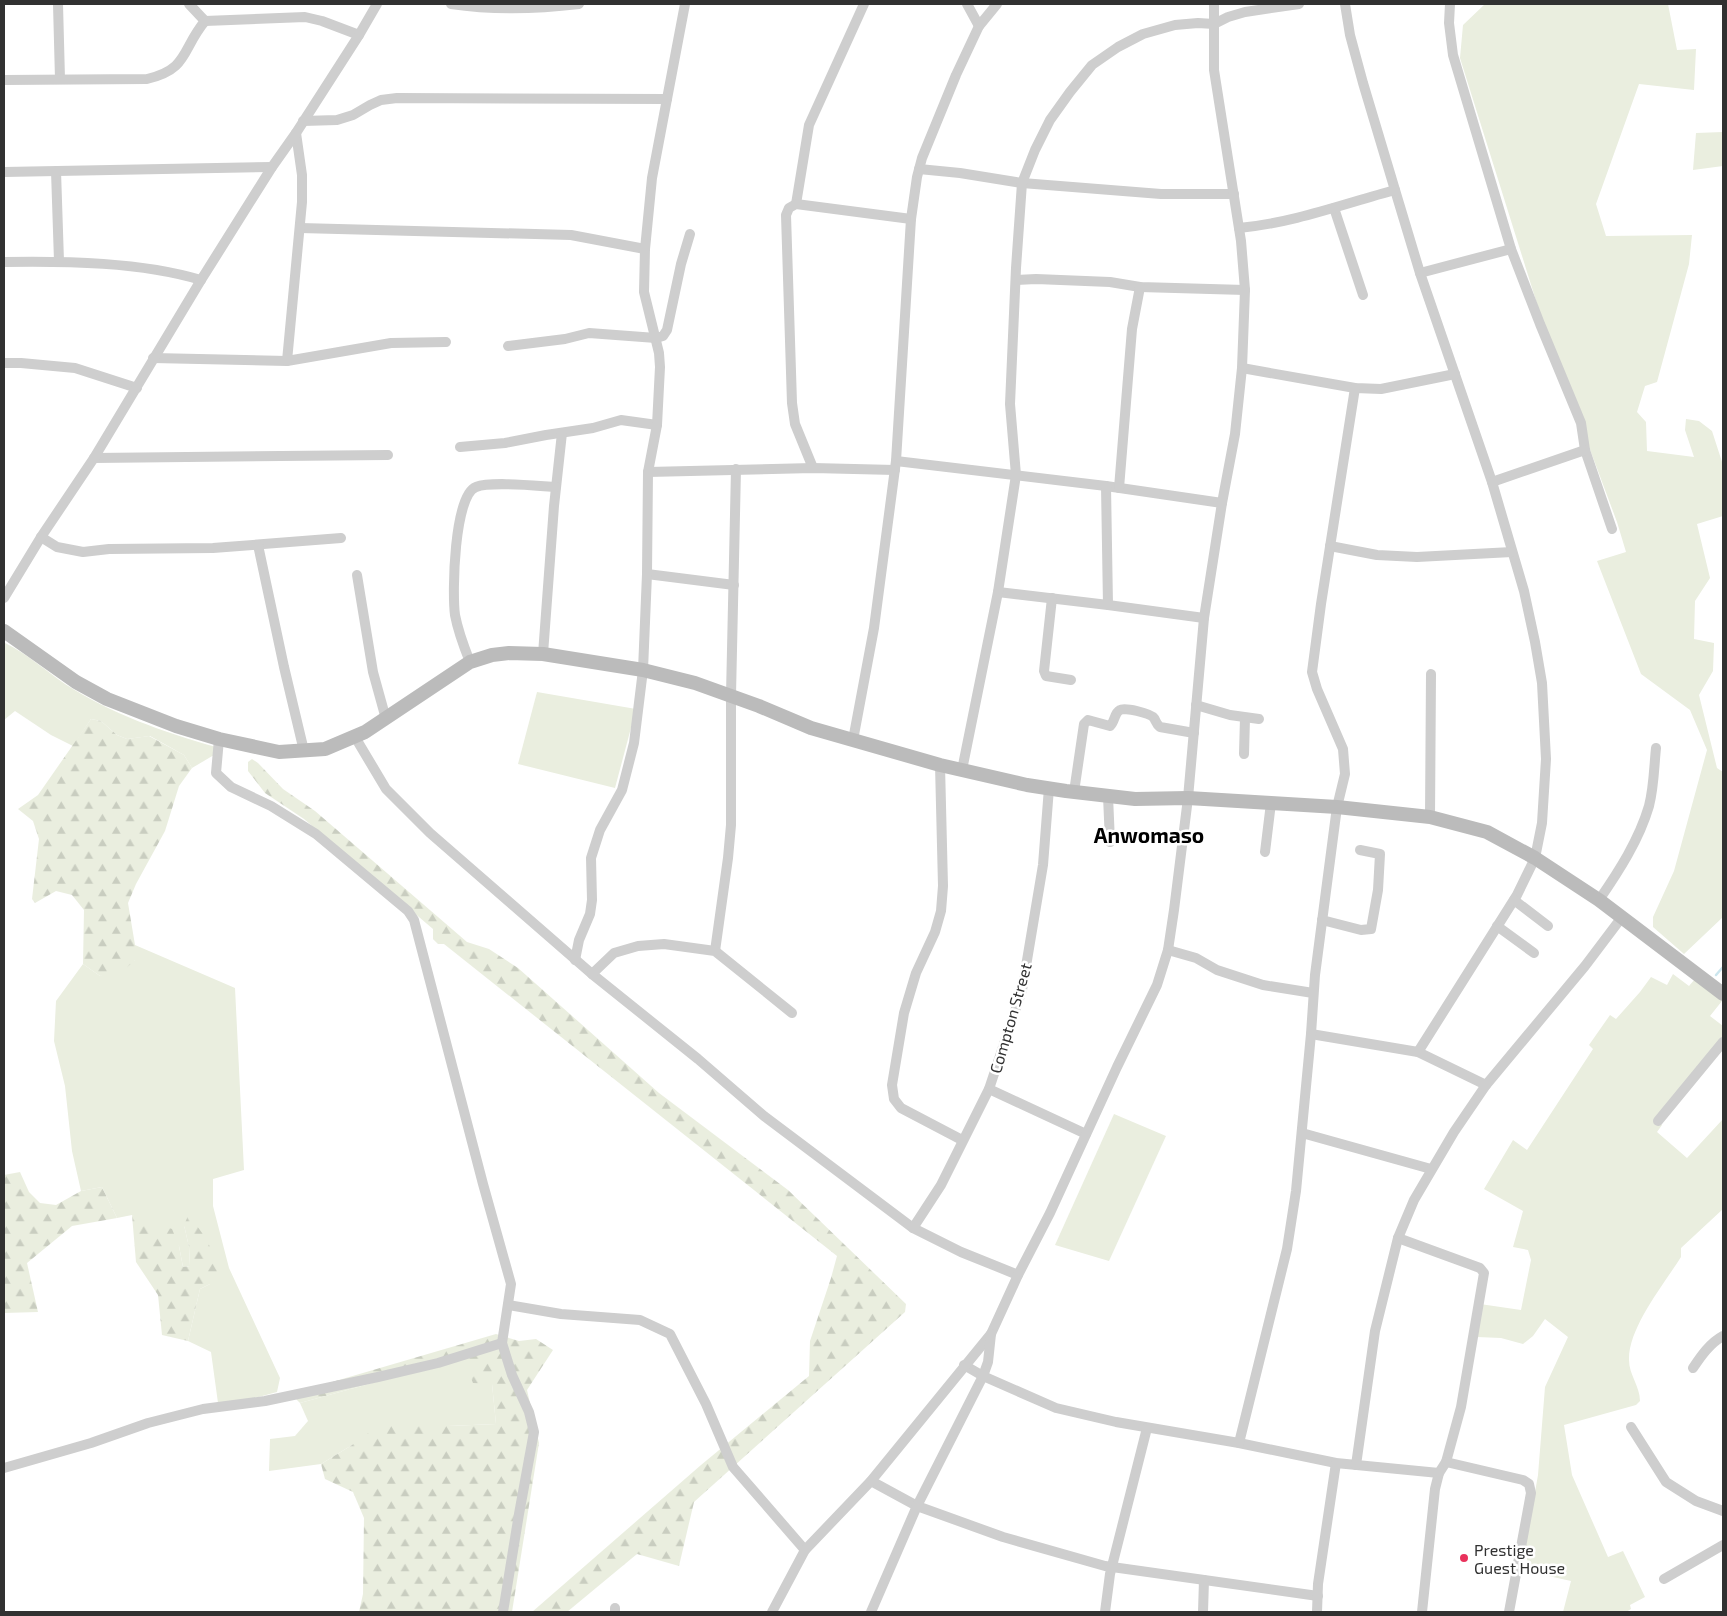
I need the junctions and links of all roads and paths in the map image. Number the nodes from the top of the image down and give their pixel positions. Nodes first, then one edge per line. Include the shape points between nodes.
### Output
1 (58, 4) edge
2 (189, 4) edge
3 (377, 4) edge
4 (451, 4) edge
5 (579, 4) edge
6 (685, 4) edge
7 (864, 4) edge
8 (967, 4) edge
9 (997, 4) edge
10 (1214, 4) edge
11 (1299, 4) edge
12 (1345, 4) edge
13 (1450, 4) edge
14 (204, 21) junction
15 (1214, 24) junction
16 (979, 26) junction
17 (359, 35) junction
18 (60, 79) junction
19 (4, 80) edge
20 (667, 99) junction
21 (303, 121) junction
22 (296, 133) junction
23 (272, 167) junction
24 (919, 169) junction
25 (56, 171) junction
26 (4, 172) edge
27 (1022, 183) junction
28 (1395, 190) junction
29 (1234, 194) junction
30 (796, 204) junction
31 (1334, 208) junction
32 (911, 219) junction
33 (300, 228) junction
34 (1239, 228) junction
35 (690, 234) dead end
36 (645, 249) junction
37 (1511, 249) junction
38 (59, 261) junction
39 (4, 262) edge
40 (1420, 273) junction
41 (201, 280) junction
42 (1016, 280) junction
43 (1140, 287) junction
44 (1245, 290) junction
45 (1363, 295) dead end
46 (656, 338) junction
47 (446, 342) dead end
48 (508, 346) dead end
49 (153, 358) junction
50 (288, 361) junction
51 (4, 363) edge
52 (1242, 368) junction
53 (1455, 374) junction
54 (137, 388) junction
55 (1355, 388) junction
56 (657, 425) junction
57 (562, 433) junction
58 (460, 447) dead end
59 (1585, 450) junction
60 (388, 455) dead end
61 (94, 458) junction
62 (896, 466) junction
63 (813, 468) junction
64 (736, 469) junction
65 (648, 472) junction
66 (1016, 475) junction
67 (1492, 482) junction
68 (1106, 486) junction
69 (556, 487) junction
70 (1120, 488) junction
71 (1222, 504) junction
72 (1612, 529) dead end
73 (41, 537) junction
74 (341, 538) dead end
75 (258, 545) junction
76 (1330, 546) junction
77 (1512, 552) junction
78 (357, 574) dead end
79 (647, 574) junction
80 (734, 585) junction
81 (998, 592) junction
82 (4, 598) edge
83 (1052, 598) junction
84 (1108, 605) junction
85 (1204, 618) junction
86 (4, 631) edge
87 (543, 654) junction
88 (470, 662) junction
89 (643, 670) junction
90 (1431, 674) dead end
91 (1071, 680) dead end
92 (731, 695) junction
93 (1196, 705) junction
94 (1245, 718) junction
95 (386, 719) junction
96 (1259, 719) dead end
97 (1194, 733) junction
98 (355, 737) junction
99 (219, 740) junction
100 (853, 740) junction
101 (1656, 748) dead end
102 (304, 751) junction
103 (1244, 754) dead end
104 (940, 765) junction
105 (962, 770) junction
106 (1049, 788) junction
107 (1074, 792) junction
108 (1108, 796) junction
109 (1188, 798) junction
110 (1271, 803) junction
111 (1338, 807) junction
112 (1430, 817) junction
113 (1110, 842) dead end
114 (1360, 850) dead end
115 (1265, 852) dead end
116 (1535, 858) junction
117 (1514, 900) junction
118 (1599, 900) junction
119 (1622, 917) junction
120 (1322, 920) junction
121 (1497, 926) junction
122 (1548, 926) dead end
123 (1168, 950) junction
124 (715, 951) junction
125 (1534, 954) dead end
126 (574, 960) junction
127 (592, 974) junction
128 (1313, 993) junction
129 (1723, 994) edge
130 (792, 1013) dead end
131 (1311, 1034) junction
132 (1723, 1042) edge
133 (1418, 1052) junction
134 (1486, 1086) junction
135 (989, 1089) junction
136 (1658, 1121) dead end
137 (1302, 1133) junction
138 (1086, 1134) junction
139 (962, 1140) junction
140 (1432, 1169) junction
141 (914, 1228) junction
142 (1398, 1238) junction
143 (1018, 1275) junction
144 (508, 1305) junction
145 (991, 1334) junction
146 (1723, 1336) edge
147 (502, 1343) junction
148 (964, 1364) junction
149 (1693, 1368) dead end
150 (984, 1376) junction
151 (1632, 1427) dead end
152 (1147, 1428) junction
153 (1239, 1443) junction
154 (1446, 1462) junction
155 (1336, 1463) junction
156 (1356, 1465) junction
157 (4, 1468) edge
158 (1438, 1473) junction
159 (871, 1481) junction
160 (917, 1506) junction
161 (1723, 1511) edge
162 (1723, 1545) edge
163 (805, 1550) junction
164 (1112, 1567) junction
165 (1664, 1579) dead end
166 (1204, 1580) junction
167 (1318, 1596) junction
168 (504, 1612) edge
169 (772, 1612) edge
170 (871, 1612) edge
171 (1105, 1612) edge
172 (1203, 1612) edge
173 (1317, 1612) edge
174 (1422, 1612) edge
175 (1509, 1612) edge

1 - 18 street
2 - 14 street
3 - 17 street
4 - 5 street via 524,8
6 - 20 street
7 - 30 street via 809,125
8 - 16 street
9 - 16 street
10 - 15 street
11 - 15 street via 1245,12
12 - 28 street via 1362,83
13 - 37 street via 1453,55
14 - 17 street via 304,17
14 - 18 street via 181,62 160,76 147,79
15 - 27 street via 1175,25 1143,34 1092,65 1050,120
15 - 29 street via 1214,70
16 - 24 street
17 - 21 street
18 - 19 street
20 - 21 street via 398,98 381,100 353,116 338,120
20 - 36 street via 652,178
21 - 22 street
22 - 23 street
22 - 33 street via 302,175
23 - 25 street
23 - 41 street
24 - 27 street
24 - 32 street
25 - 26 street
25 - 38 street
27 - 29 street via 1161,194
27 - 42 street
28 - 31 street
28 - 40 street
29 - 34 street
30 - 32 street
30 - 63 street via 789,208 785,222 792,403 795,424
31 - 34 street via 1266,226
31 - 45 street
32 - 62 street
33 - 36 street via 571,235
33 - 50 street
34 - 44 street
35 - 46 street via 667,330
36 - 46 street via 644,292
37 - 40 street
37 - 59 street via 1581,423
38 - 39 street
38 - 41 street via 150,269
40 - 53 street
41 - 49 street
42 - 43 street via 1110,282
42 - 66 street via 1010,404
43 - 44 street
43 - 70 street via 1132,329
44 - 52 street
46 - 48 street via 590,333
46 - 56 street via 660,367
47 - 50 street via 391,343
49 - 50 street
49 - 54 street
51 - 54 street via 74,368
52 - 55 street
52 - 71 street via 1235,434
53 - 55 street via 1381,389
53 - 67 street
54 - 61 street
55 - 76 street
56 - 57 street via 621,420
56 - 65 street
57 - 58 street
57 - 69 street
59 - 67 street
59 - 72 street
60 - 61 street
61 - 73 street
62 - 63 street
62 - 66 street
62 - 100 street via 874,628
63 - 64 street
64 - 65 street
64 - 80 street
65 - 79 street
66 - 68 street
66 - 81 street
67 - 77 street
68 - 70 street
68 - 84 street
69 - 87 street
69 - 88 street via 486,485 474,487 464,502 454,565 454,588 455,614
70 - 71 street
71 - 85 street
73 - 75 street via 57,548 82,552
73 - 82 street
74 - 75 street
75 - 102 street
76 - 77 street via 1377,555 1417,557
76 - 111 street via 1312,672 1345,756
77 - 116 street via 1524,591 1542,683 1546,759 1542,823
78 - 95 street via 373,672
79 - 80 street
79 - 89 street
80 - 92 street
81 - 83 street
81 - 105 street
83 - 84 street
83 - 91 street via 1044,671 1046,676
84 - 85 street
85 - 93 street
86 - 99 street via 76,682 107,699
87 - 88 street via 509,653
87 - 89 street
88 - 95 street
89 - 92 street
89 - 126 street via 634,743 622,790 600,830 591,858 590,914
90 - 112 street
92 - 100 street via 811,728
92 - 124 street via 731,825
93 - 94 street
93 - 97 street
94 - 96 street
94 - 103 street
95 - 98 street
97 - 107 street via 1160,727 1149,714 1125,709 1117,712 1110,726 1088,720 1084,724
97 - 109 street
98 - 102 street via 325,749
98 - 126 street via 386,790
99 - 102 street via 279,752
99 - 144 street via 216,773 224,782 316,834 408,911 414,920 512,1284
100 - 104 street
101 - 118 street via 1651,795 1638,837
104 - 105 street
104 - 139 street via 941,911 904,1013 892,1085 894,1099 901,1108
105 - 106 street
106 - 107 street
106 - 135 street, Compton Street via 1043,865 1022,990
107 - 108 street
108 - 109 street
108 - 113 street
109 - 110 street
109 - 123 street
110 - 111 street
110 - 115 street
111 - 112 street
111 - 120 street
112 - 116 street via 1487,832
114 - 120 street via 1380,854 1378,890 1370,929 1361,930
116 - 117 street
116 - 118 street
117 - 121 street
117 - 122 street
118 - 119 street
119 - 129 street
119 - 134 street
120 - 128 street
121 - 125 street
121 - 133 street
123 - 128 street via 1263,985
123 - 138 street via 1157,985
124 - 127 street via 664,944 638,946 614,953
124 - 130 street
126 - 127 street
127 - 141 street via 764,1116
128 - 131 street
131 - 133 street
131 - 137 street
132 - 136 street
133 - 134 street
134 - 140 street
135 - 138 street
135 - 139 street, Compton Street
137 - 140 street
137 - 153 street via 1287,1249
138 - 143 street
139 - 141 street, Compton Street
140 - 142 street
141 - 143 street via 961,1252
142 - 154 street via 1480,1268 1484,1273 1461,1407
142 - 156 street via 1373,1340
143 - 145 street
144 - 147 street
144 - 163 street via 561,1314 640,1320 670,1334 706,1404 733,1467
145 - 148 street
145 - 150 street
146 - 149 street via 1702,1354
147 - 157 street via 378,1377 148,1422 91,1443
147 - 168 street via 534,1432
148 - 150 street
148 - 159 street
150 - 152 street via 1056,1408
150 - 160 street
151 - 161 street via 1666,1482
152 - 153 street
152 - 164 street
153 - 155 street
154 - 158 street
154 - 175 street via 1529,1484 1531,1493
155 - 156 street
155 - 167 street
156 - 158 street
158 - 174 street
159 - 160 street
159 - 163 street
160 - 164 street via 1003,1537
160 - 170 street
162 - 165 street
163 - 169 street
164 - 166 street
164 - 171 street
166 - 167 street
166 - 172 street
167 - 173 street

